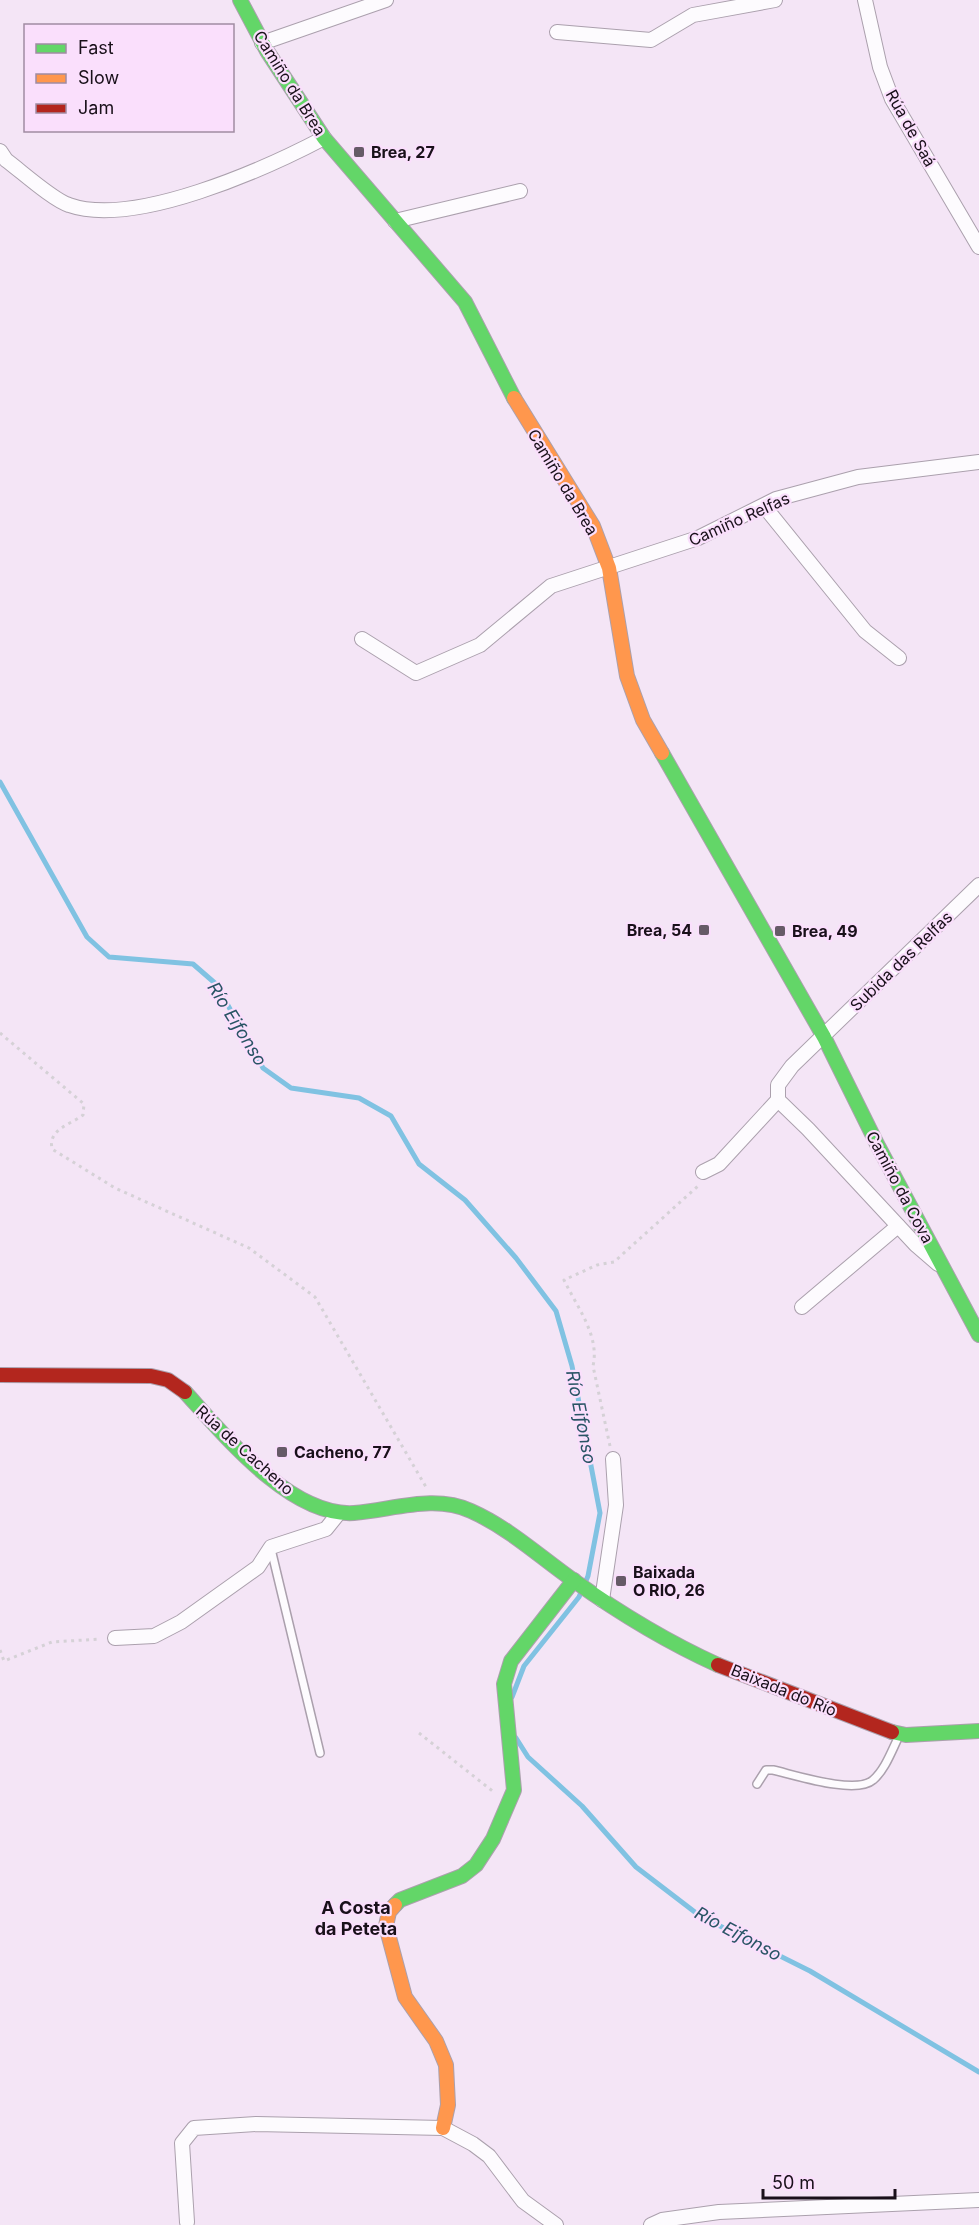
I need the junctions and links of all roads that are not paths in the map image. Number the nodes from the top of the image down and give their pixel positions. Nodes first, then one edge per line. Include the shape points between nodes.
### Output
1 (240, 0) edge
2 (386, 0) edge
3 (775, 0) edge
4 (865, 0) edge
5 (557, 32) dead end
6 (262, 43) junction
7 (324, 138) junction
8 (0, 151) edge
9 (520, 192) dead end
10 (395, 221) junction
11 (979, 247) edge
12 (979, 462) edge
13 (764, 506) junction
14 (609, 568) junction
15 (362, 639) dead end
16 (899, 658) dead end
17 (979, 885) edge
18 (824, 1037) junction
19 (778, 1100) junction
20 (703, 1172) road end
21 (898, 1226) junction
22 (942, 1267) junction
23 (802, 1307) dead end
24 (979, 1335) edge
25 (0, 1375) edge
26 (613, 1459) road end
27 (338, 1514) junction
28 (271, 1547) junction
29 (577, 1582) junction
30 (602, 1600) junction
31 (115, 1638) road end
32 (979, 1731) edge
33 (900, 1734) junction
34 (320, 1752) dead end
35 (756, 1784) dead end
36 (442, 2128) junction
37 (979, 2200) edge
38 (187, 2222) dead end
39 (556, 2225) edge
40 (651, 2225) edge

1 - 6 street, Camiño da Brea
2 - 6 street
3 - 5 street via 693,15 651,40
4 - 11 street, Rúa de Saá via 880,67 892,99
6 - 7 street, Camiño da Brea
7 - 8 street via 285,159 184,196 126,209 86,210 67,205 6,160
7 - 10 street, Camiño da Brea
9 - 10 street
10 - 14 street, Camiño da Brea via 465,302 522,415 593,526
12 - 13 street, Camiño Relfas via 858,477
13 - 14 street, Camiño Relfas via 698,538
13 - 16 street via 865,631
14 - 15 street, Camiño Relfas via 551,586 480,645 416,673
14 - 18 street, Camiño da Brea via 627,676 643,720
17 - 18 street, Subida das Relfas
18 - 19 street, Subida das Relfas via 792,1066 778,1085
18 - 22 street, Camiño da Cova
19 - 20 street via 719,1164
19 - 21 street
21 - 22 street
21 - 23 street
22 - 24 street, Camiño da Cova
25 - 27 street, Rúa de Cacheno via 151,1376 168,1380 276,1481 301,1500
26 - 30 street via 616,1505
27 - 28 street via 326,1529
27 - 29 street, Rúa de Cacheno via 435,1503 466,1508 505,1527
28 - 31 street via 258,1567 181,1622 154,1636
28 - 34 lane
29 - 30 street, Baixada do Río
29 - 36 street via 511,1661 504,1684 514,1790 493,1839 476,1865 462,1876 400,1900 388,1912 386,1926 405,1997 436,2041 446,2065 448,2105
30 - 33 street, Baixada do Río via 709,1661
32 - 33 street, Baixada do Río
33 - 35 lane via 883,1767 864,1785 846,1786 773,1770 766,1770
36 - 38 street via 256,2124 194,2128 182,2143
36 - 39 street via 489,2156 524,2202
37 - 40 street via 720,2212

